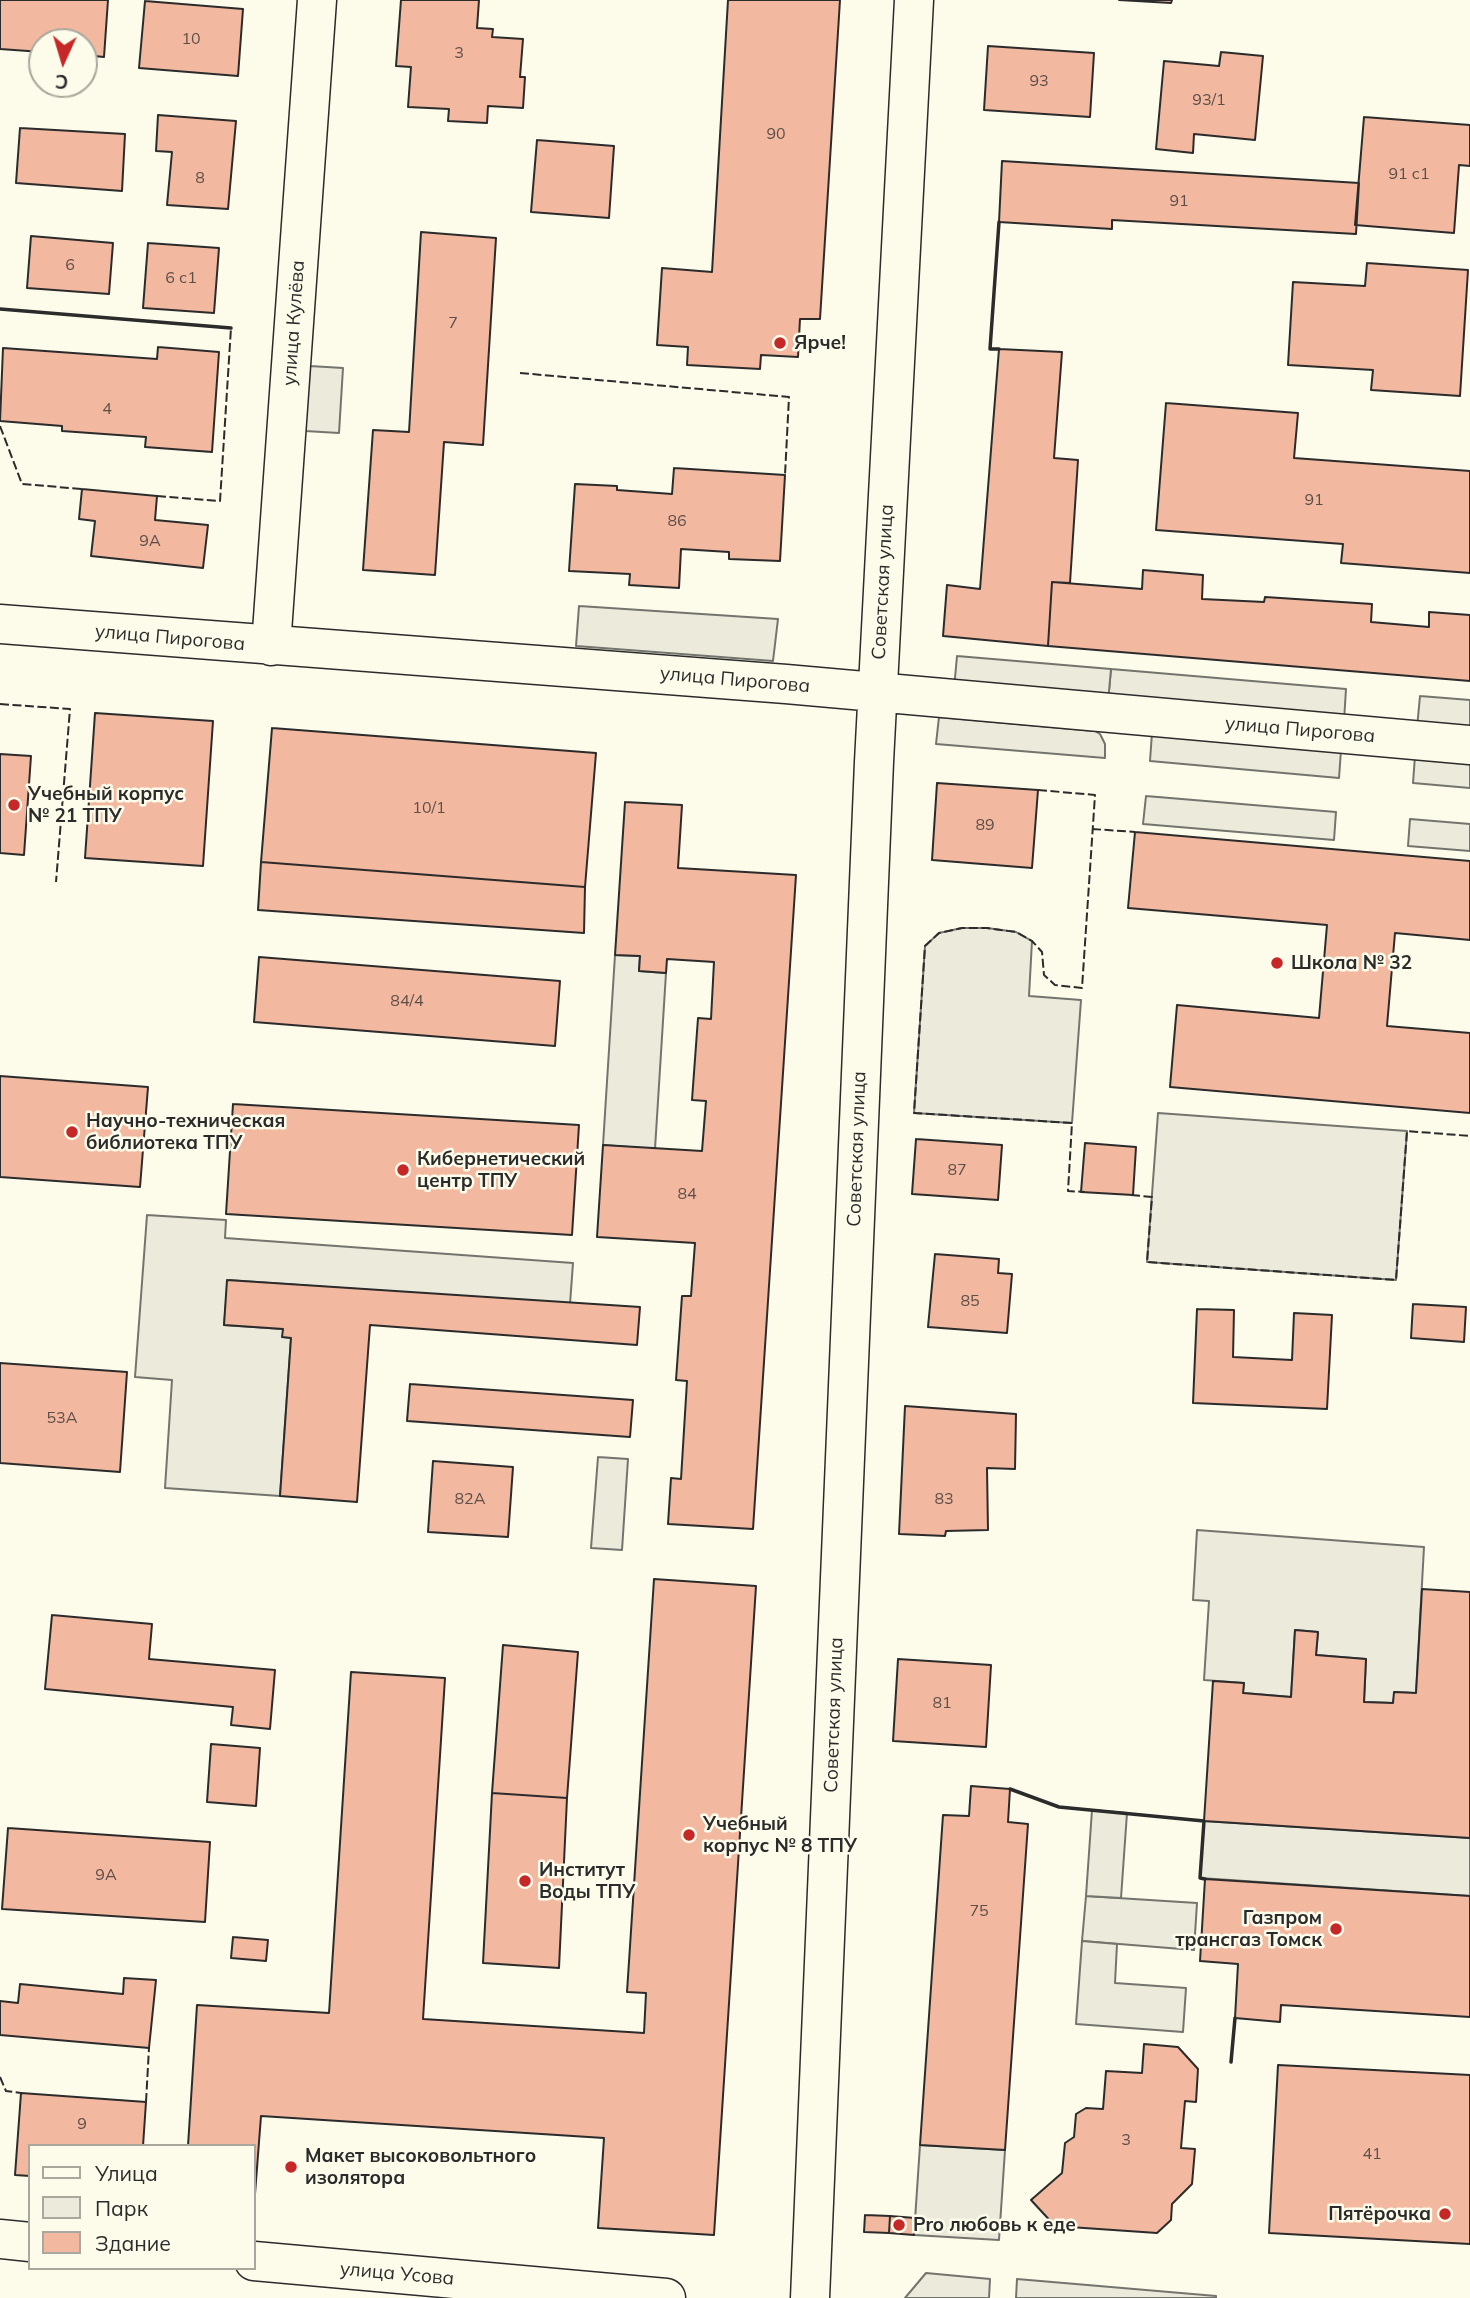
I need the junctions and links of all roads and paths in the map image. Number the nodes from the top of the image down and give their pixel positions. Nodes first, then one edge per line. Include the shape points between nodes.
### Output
1 (317, 0) edge
2 (914, 0) edge
3 (0, 624) edge
4 (271, 646) junction
5 (878, 692) junction
6 (1470, 745) edge
7 (0, 2239) edge
8 (28, 2242) edge
9 (256, 2261) edge
10 (666, 2298) edge
11 (810, 2298) edge

1 - 4 street, улица Кулёва
2 - 5 street, Советская улица
3 - 4 street, улица Пирогова
4 - 5 street, улица Пирогова
5 - 6 street, улица Пирогова
5 - 11 street, Советская улица
7 - 8 street
9 - 10 street, улица Усова

